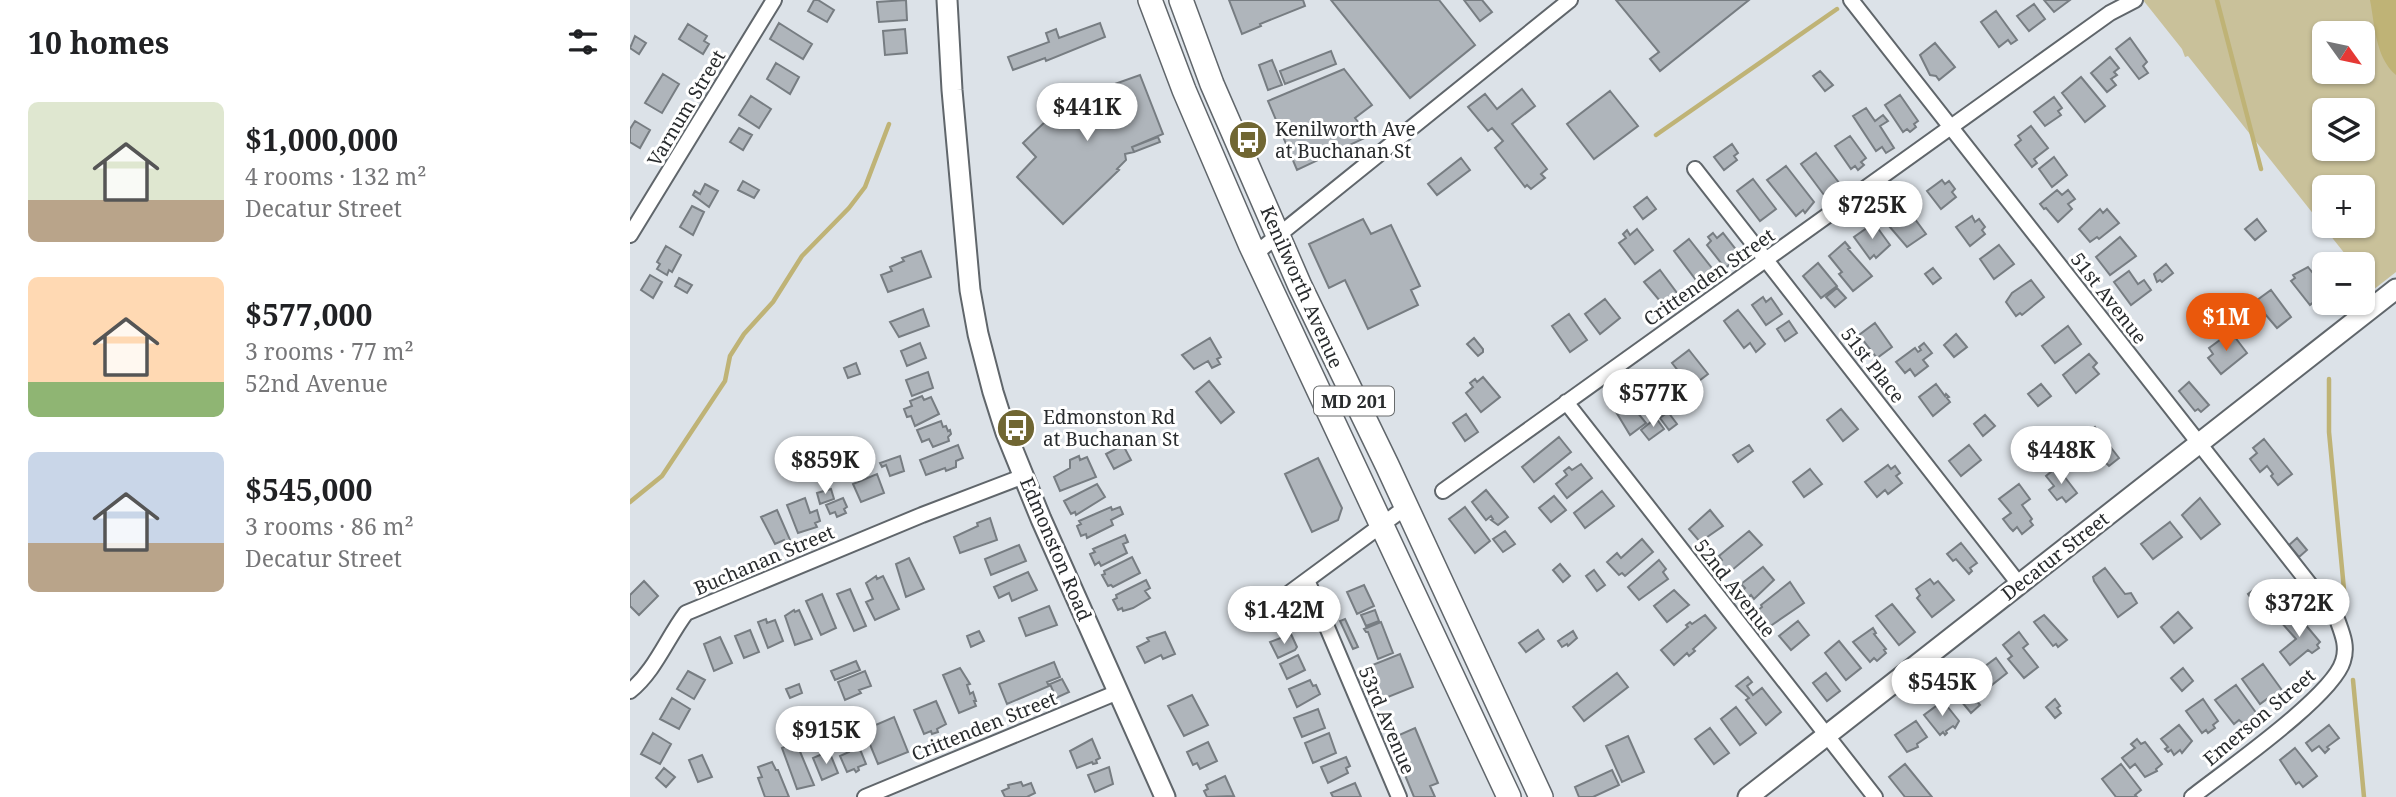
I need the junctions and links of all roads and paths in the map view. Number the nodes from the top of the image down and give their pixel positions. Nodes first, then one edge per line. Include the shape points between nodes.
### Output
1 (774, 0) edge
2 (947, 0) edge
3 (1150, 0) edge
4 (1181, 0) edge
5 (1570, 0) edge
6 (1851, 0) edge
7 (2134, 0) edge
8 (1951, 128) junction
9 (1695, 169) dead end
10 (630, 235) edge
11 (1278, 235) junction
12 (1255, 254) junction
13 (1767, 260) junction
14 (2393, 292) edge
15 (1566, 402) junction
16 (2199, 443) junction
17 (1024, 475) junction
18 (1443, 491) dead end
19 (1406, 507) junction
20 (1383, 524) junction
21 (1307, 580) junction
22 (2020, 584) junction
23 (1265, 611) dead end
24 (2337, 619) joint
25 (630, 691) edge
26 (1118, 692) junction
27 (1826, 735) junction
28 (864, 797) edge
29 (1165, 797) edge
30 (1399, 797) edge
31 (1509, 797) edge
32 (1541, 797) edge
33 (1748, 797) edge
34 (1875, 797) edge
35 (2192, 797) edge

1 - 10 street, Varnum Street
2 - 17 street, Edmonston Road via 970,290 993,391
3 - 12 main road, Kenilworth Avenue / MD 201
4 - 11 main road, Kenilworth Avenue / MD 201
5 - 11 street
6 - 8 street, 51st Avenue
7 - 8 street, Crittenden Street
8 - 13 street, Crittenden Street
8 - 16 street, 51st Avenue
9 - 13 street, 51st Place
11 - 12 street
11 - 19 main road, Kenilworth Avenue / MD 201
12 - 20 main road, Kenilworth Avenue / MD 201
13 - 15 street, Crittenden Street
13 - 22 street, 51st Place
14 - 16 street, Decatur Street
15 - 18 street, Crittenden Street
15 - 27 street, 52nd Avenue
16 - 22 street, Decatur Street
16 - 24 street, 51st Avenue
17 - 25 street, Buchanan Street via 686,613
17 - 26 street, Edmonston Road
19 - 20 street
19 - 32 main road, Kenilworth Avenue / MD 201
20 - 21 street
20 - 31 main road, Kenilworth Avenue / MD 201
21 - 23 street
21 - 30 street, 53rd Avenue
22 - 27 street, Decatur Street
24 - 35 street, Emerson Street via 2346,649 2329,686
26 - 28 street, Crittenden Street
26 - 29 street, Edmonston Road
27 - 33 street, Decatur Street
27 - 34 street, 52nd Avenue

